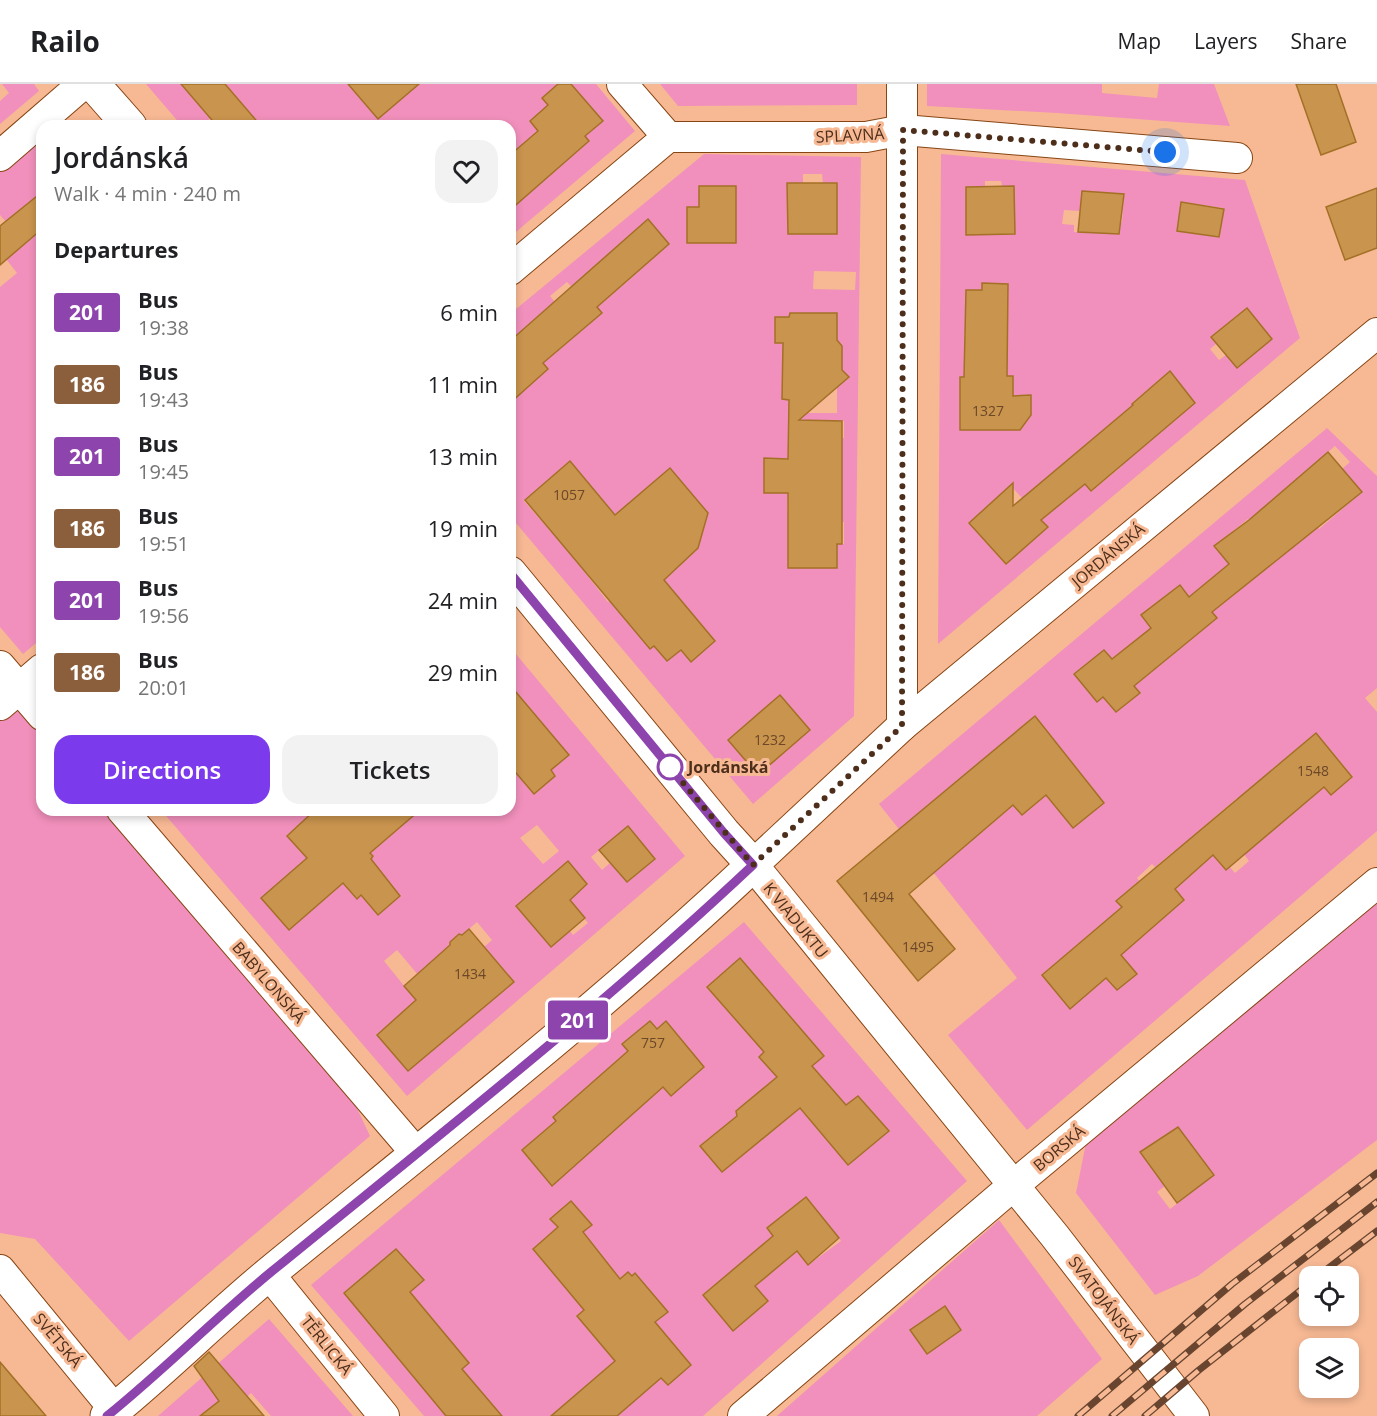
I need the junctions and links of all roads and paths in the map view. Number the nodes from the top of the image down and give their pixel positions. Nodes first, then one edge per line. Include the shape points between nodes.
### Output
1 (83, 84) edge
2 (93, 84) edge
3 (622, 84) edge
4 (902, 84) edge
5 (42, 120) edge
6 (125, 120) edge
7 (36, 125) edge
8 (903, 130) junction
9 (668, 137) junction
10 (0, 156) edge
11 (1237, 158) dead end
12 (516, 265) edge
13 (1377, 333) edge
14 (516, 580) edge
15 (0, 666) edge
16 (36, 674) edge
17 (10, 697) edge
18 (36, 712) edge
19 (902, 726) junction
20 (127, 816) edge
21 (753, 865) junction
22 (1377, 884) edge
23 (417, 1154) junction
24 (1014, 1185) junction
25 (0, 1270) edge
26 (269, 1274) junction
27 (111, 1413) edge
28 (384, 1416) edge
29 (743, 1416) edge
30 (1194, 1416) edge

1 - 5 street
2 - 6 street
3 - 9 street
4 - 8 street
7 - 10 street
8 - 9 street, SPLAVNÁ via 866,137
8 - 11 street, SPLAVNÁ
8 - 19 street
9 - 12 street
13 - 19 street, JORDÁNSKÁ
14 - 21 street, K VIADUKTU
15 - 17 street
16 - 17 street
17 - 18 street
19 - 21 street, JORDÁNSKÁ
20 - 23 street, BABYLONSKÁ
21 - 23 street, JORDÁNSKÁ via 585,1014
21 - 24 street, K VIADUKTU
22 - 24 street, BORSKÁ
23 - 26 street, JORDÁNSKÁ
24 - 29 street, BORSKÁ
24 - 30 street, SVATOJÁNSKÁ
25 - 27 street, SVĚTSKÁ
26 - 27 street, JORDÁNSKÁ
26 - 28 street, TĚRLICKÁ

